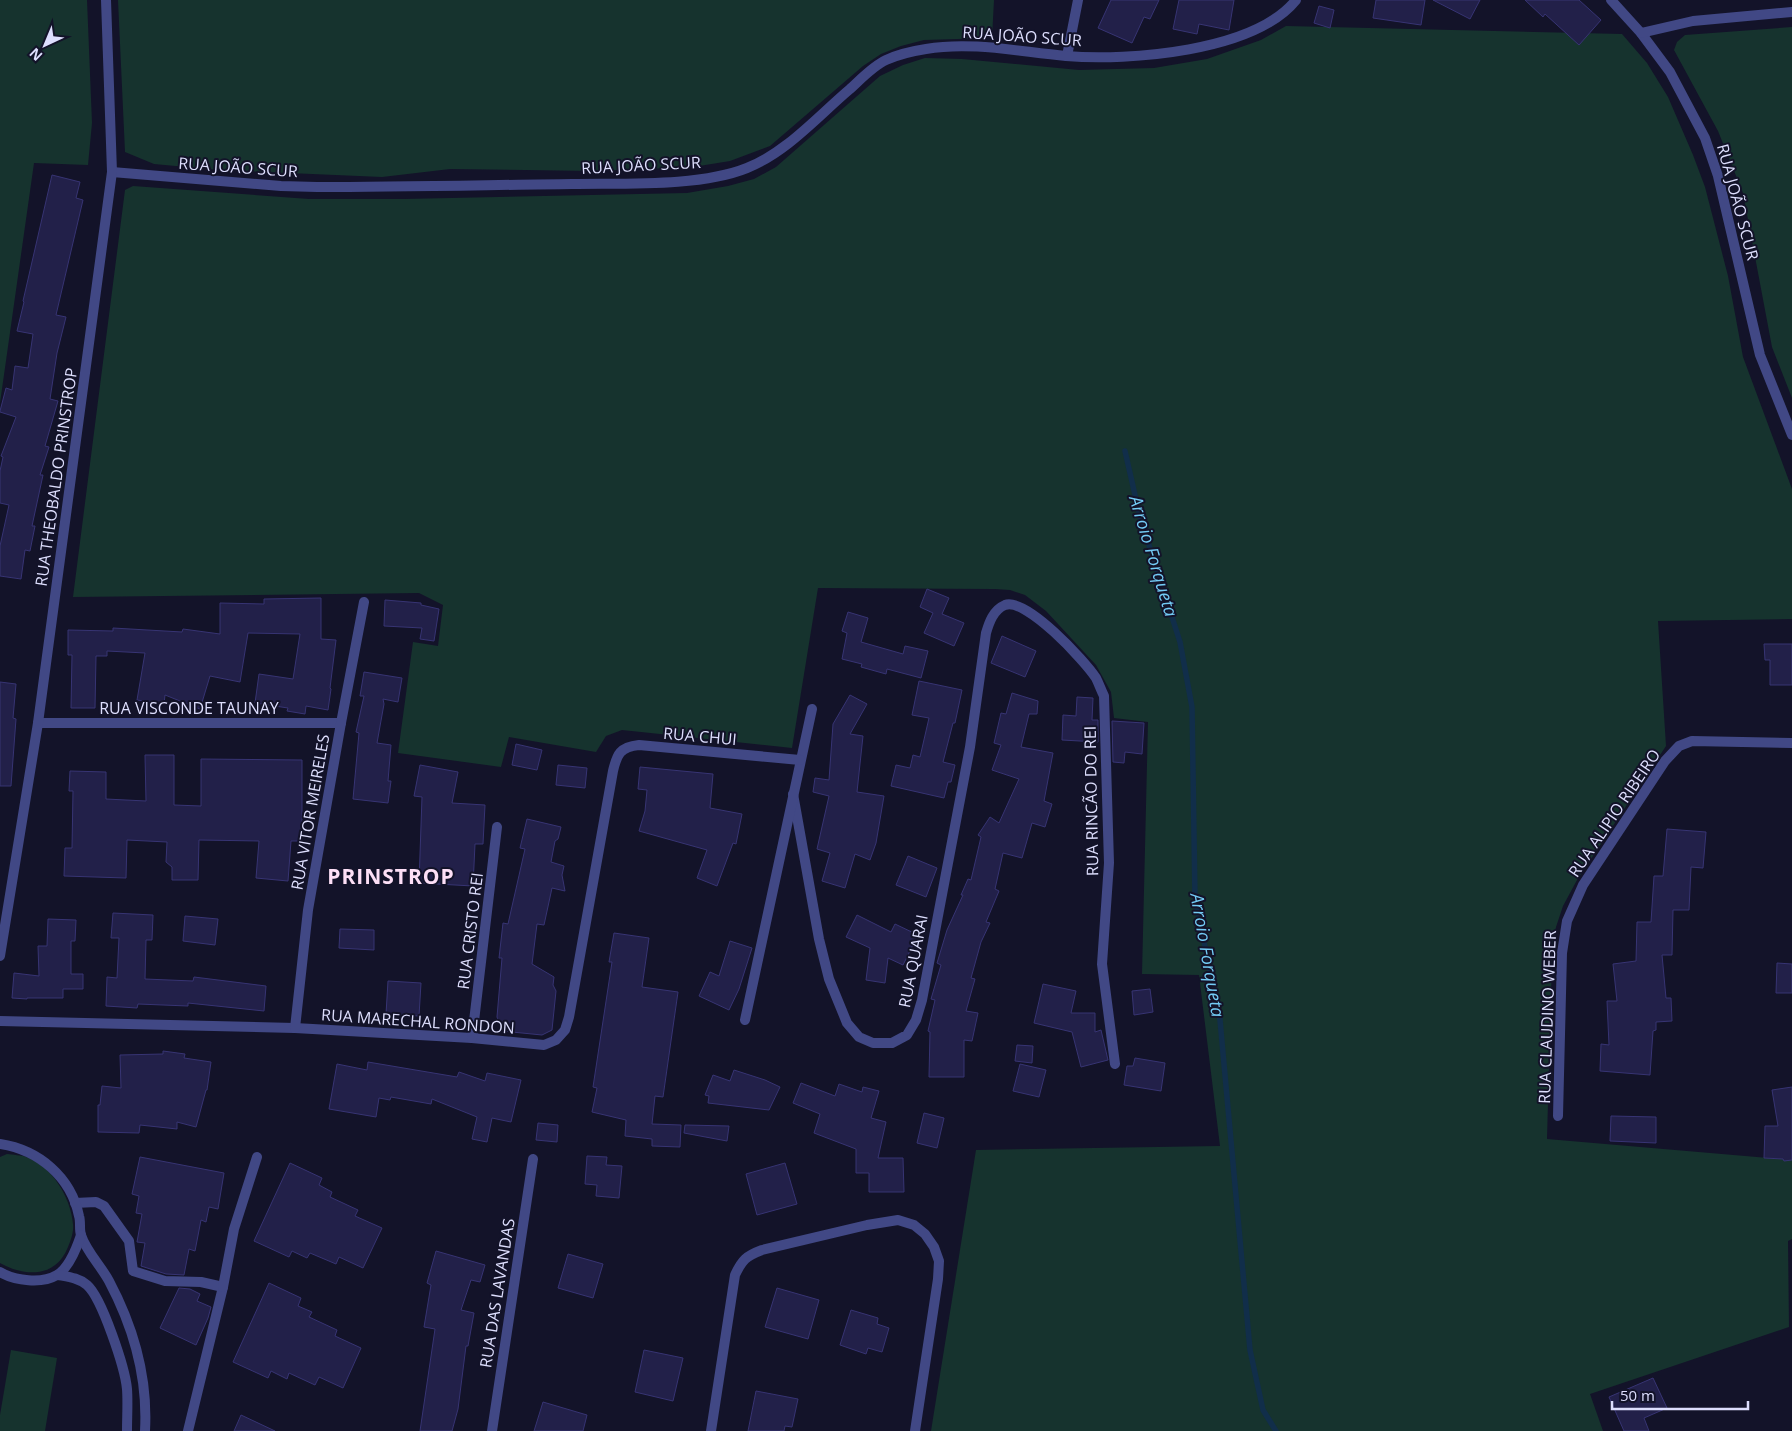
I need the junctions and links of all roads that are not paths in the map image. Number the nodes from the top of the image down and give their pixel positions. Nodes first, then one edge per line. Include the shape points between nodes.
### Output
1 (106, 0) edge
2 (1078, 0) edge
3 (1296, 0) edge
4 (1611, 0) edge
5 (1792, 12) edge
6 (1641, 34) junction
7 (1067, 56) junction
8 (112, 172) junction
9 (1792, 435) edge
10 (364, 602) dead end
11 (991, 618) joint
12 (812, 709) dead end
13 (38, 723) junction
14 (341, 723) junction
15 (1792, 743) edge
16 (800, 760) junction
17 (613, 772) joint
18 (793, 794) junction
19 (497, 827) dead end
20 (1567, 921) joint
21 (0, 956) edge
22 (745, 1020) dead end
23 (0, 1021) edge
24 (295, 1028) junction
25 (472, 1038) junction
26 (1115, 1064) dead end
27 (1558, 1116) dead end
28 (0, 1144) edge
29 (258, 1157) dead end
30 (533, 1159) dead end
31 (75, 1203) junction
32 (81, 1235) junction
33 (0, 1272) edge
34 (58, 1275) junction
35 (223, 1287) junction
36 (127, 1431) edge
37 (144, 1431) edge
38 (188, 1431) edge
39 (492, 1431) edge
40 (711, 1431) edge
41 (916, 1431) edge

1 - 8 street, RUA THEOBALDO PRINSTROP
2 - 7 street
3 - 7 street, RUA JOÃO SCUR via 1272,22 1217,43 1122,56
4 - 6 street, RUA JOÃO SCUR
5 - 6 street via 1693,21
6 - 9 street, RUA JOÃO SCUR via 1670,72 1706,138 1760,355
7 - 8 street, RUA JOÃO SCUR via 959,46 904,53 885,60 771,155 747,168 690,179 317,187
8 - 13 street, RUA THEOBALDO PRINSTROP
10 - 14 street, RUA VITOR MEIRELES
11 - 18 street, RUA QUARAI via 922,1000 907,1035 892,1043 873,1043 846,1024 832,988 819,938
11 - 26 street, RUA RINCÃO DO REI via 1007,604 1035,616 1070,647 1096,678 1104,696 1109,863 1102,964
12 - 16 street
13 - 14 street, RUA VISCONDE TAUNAY
13 - 21 street, RUA THEOBALDO PRINSTROP
14 - 24 street, RUA VITOR MEIRELES via 308,910
15 - 20 street, RUA ALIPIO RIBEIRO via 1692,741 1679,746 1665,761 1583,885
16 - 17 street, RUA CHUI via 639,745 628,746 620,752
16 - 18 street
17 - 25 street, RUA MARECHAL RONDON via 565,1030 556,1040 544,1045
18 - 22 street
19 - 25 street, RUA CRISTO REI
20 - 27 street, RUA CLAUDINO WEBER via 1562,953
23 - 24 street, RUA MARECHAL RONDON
24 - 25 street, RUA MARECHAL RONDON
28 - 31 street via 25,1150 60,1174
29 - 35 street via 234,1229
30 - 39 street, RUA DAS LAVANDAS
31 - 32 street
31 - 35 street via 96,1202 104,1206 130,1241 133,1271 165,1281 201,1282
32 - 34 street via 71,1259
32 - 37 street via 121,1304 136,1342 146,1411
33 - 34 street via 27,1280 44,1280
34 - 36 street via 77,1278 89,1286 102,1310 120,1356 127,1388
35 - 38 street
40 - 41 street via 735,1275 741,1262 762,1250 898,1220 914,1225 925,1234 939,1261

